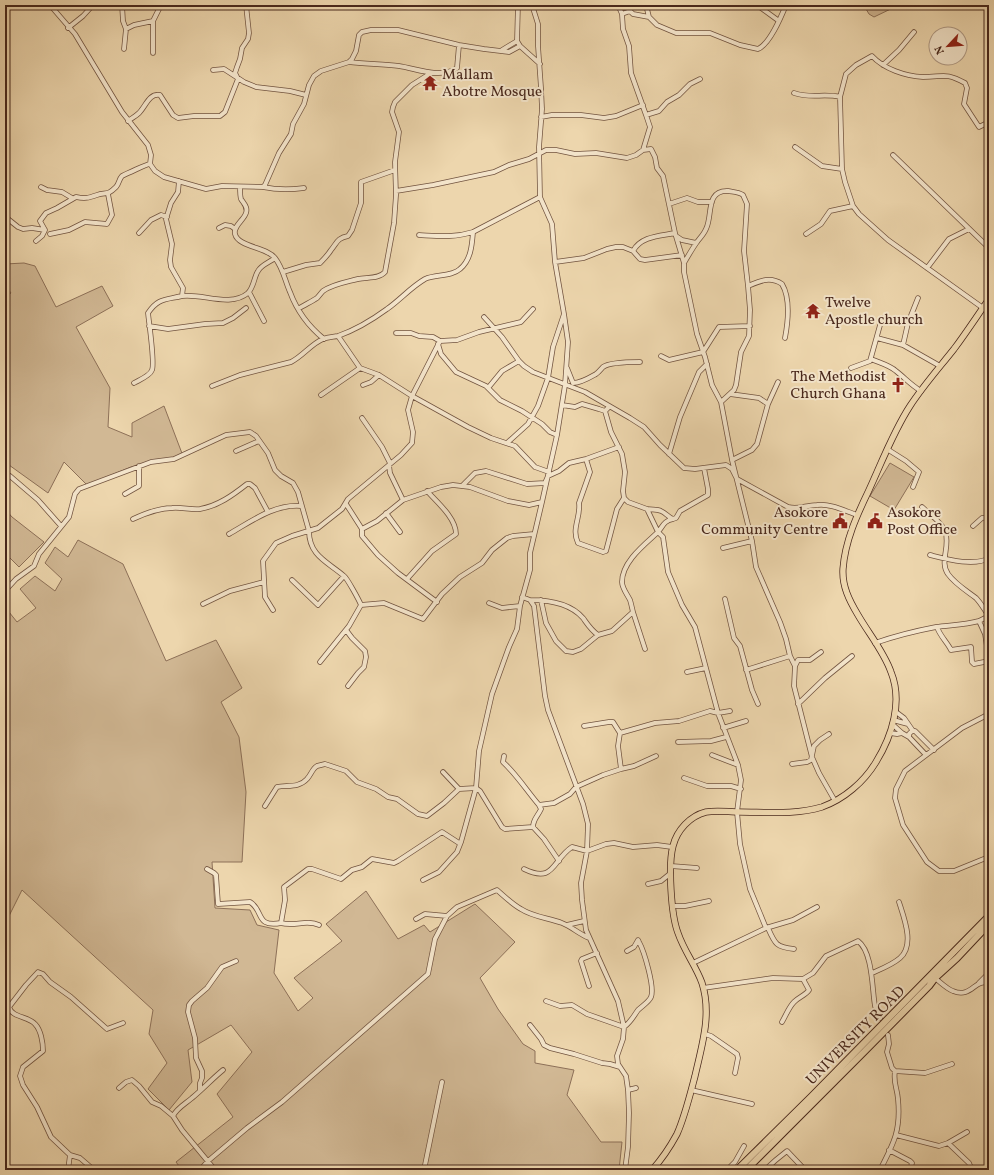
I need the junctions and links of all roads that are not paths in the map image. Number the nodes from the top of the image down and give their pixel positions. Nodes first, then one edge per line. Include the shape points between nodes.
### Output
1 (50, 5) edge
2 (93, 5) edge
3 (122, 5) edge
4 (159, 5) edge
5 (246, 5) edge
6 (520, 5) edge
7 (618, 5) edge
8 (646, 5) edge
9 (758, 5) edge
10 (786, 5) edge
11 (532, 6) edge
12 (622, 14) junction
13 (649, 17) junction
14 (153, 21) junction
15 (779, 21) junction
16 (68, 28) junction
17 (126, 29) junction
18 (914, 32) dead end
19 (518, 41) junction
20 (459, 45) junction
21 (520, 46) junction
22 (124, 49) dead end
23 (502, 50) junction
24 (153, 53) dead end
25 (349, 62) junction
26 (540, 64) junction
27 (883, 65) junction
28 (213, 70) dead end
29 (431, 73) junction
30 (700, 78) dead end
31 (238, 79) junction
32 (794, 93) dead end
33 (306, 95) junction
34 (840, 97) junction
35 (643, 105) junction
36 (646, 115) junction
37 (541, 117) junction
38 (128, 121) junction
39 (989, 122) edge
40 (794, 147) dead end
41 (643, 150) junction
42 (539, 153) junction
43 (893, 155) dead end
44 (150, 164) junction
45 (842, 169) junction
46 (395, 170) junction
47 (179, 181) junction
48 (41, 187) dead end
49 (240, 187) junction
50 (262, 187) junction
51 (304, 188) dead end
52 (396, 191) junction
53 (108, 194) junction
54 (540, 197) junction
55 (72, 198) junction
56 (712, 202) junction
57 (669, 204) junction
58 (853, 206) junction
59 (167, 217) junction
60 (5, 219) edge
61 (220, 228) dead end
62 (235, 229) junction
63 (45, 230) junction
64 (969, 230) junction
65 (473, 232) junction
66 (50, 234) dead end
67 (139, 234) dead end
68 (675, 234) junction
69 (806, 234) dead end
70 (419, 235) dead end
71 (36, 241) dead end
72 (696, 242) junction
73 (989, 248) edge
74 (633, 251) junction
75 (682, 255) junction
76 (276, 258) junction
77 (555, 262) junction
78 (684, 263) junction
79 (927, 268) junction
80 (283, 272) junction
81 (748, 286) junction
82 (249, 292) junction
83 (182, 296) junction
84 (918, 298) dead end
85 (989, 299) edge
86 (246, 308) dead end
87 (983, 308) junction
88 (298, 309) junction
89 (533, 309) dead end
90 (564, 314) junction
91 (484, 317) dead end
92 (882, 318) dead end
93 (264, 321) dead end
94 (149, 326) junction
95 (750, 326) junction
96 (495, 329) junction
97 (396, 333) dead end
98 (338, 336) junction
99 (785, 338) dead end
100 (877, 338) junction
101 (324, 339) junction
102 (439, 342) junction
103 (903, 345) junction
104 (703, 352) junction
105 (661, 356) dead end
106 (871, 359) junction
107 (519, 361) junction
108 (640, 362) dead end
109 (707, 364) junction
110 (566, 366) junction
111 (940, 366) junction
112 (360, 368) junction
113 (851, 368) dead end
114 (379, 375) junction
115 (548, 378) junction
116 (778, 382) dead end
117 (134, 383) dead end
118 (363, 385) dead end
119 (565, 385) junction
120 (212, 386) dead end
121 (488, 388) junction
122 (921, 391) junction
123 (730, 394) junction
124 (321, 396) dead end
125 (412, 396) junction
126 (721, 402) junction
127 (768, 404) junction
128 (562, 405) junction
129 (610, 407) junction
130 (605, 412) junction
131 (362, 418) dead end
132 (532, 418) junction
133 (557, 435) junction
134 (259, 441) junction
135 (507, 443) junction
136 (619, 447) junction
137 (887, 449) junction
138 (236, 451) dead end
139 (668, 454) junction
140 (586, 459) junction
141 (732, 460) junction
142 (390, 464) junction
143 (139, 466) junction
144 (704, 468) junction
145 (548, 474) junction
146 (10, 476) dead end
147 (737, 479) junction
148 (463, 485) junction
149 (913, 487) dead end
150 (427, 491) junction
151 (125, 494) dead end
152 (624, 498) junction
153 (403, 500) junction
154 (542, 502) junction
155 (346, 504) junction
156 (301, 506) junction
157 (922, 507) dead end
158 (647, 509) junction
159 (268, 512) junction
160 (386, 513) junction
161 (858, 515) junction
162 (989, 517) edge
163 (134, 519) dead end
164 (673, 519) junction
165 (61, 526) junction
166 (973, 526) dead end
167 (362, 529) junction
168 (309, 531) junction
169 (400, 532) dead end
170 (658, 532) junction
171 (229, 534) dead end
172 (534, 534) junction
173 (752, 541) junction
174 (723, 548) dead end
175 (930, 555) dead end
176 (989, 558) edge
177 (945, 559) junction
178 (344, 576) junction
179 (407, 579) junction
180 (292, 580) dead end
181 (264, 582) junction
182 (5, 591) edge
183 (522, 597) junction
184 (725, 599) dead end
185 (530, 600) junction
186 (541, 600) junction
187 (437, 602) junction
188 (489, 603) dead end
189 (203, 604) dead end
190 (361, 605) junction
191 (520, 606) junction
192 (273, 610) dead end
193 (633, 612) junction
194 (979, 621) junction
195 (937, 627) junction
196 (346, 630) junction
197 (987, 633) edge
198 (598, 635) junction
199 (875, 642) junction
200 (645, 649) dead end
201 (821, 652) dead end
202 (790, 656) junction
203 (852, 656) dead end
204 (989, 660) edge
205 (320, 662) dead end
206 (795, 666) junction
207 (706, 668) junction
208 (746, 670) junction
209 (687, 672) dead end
210 (348, 686) dead end
211 (758, 704) dead end
212 (798, 704) junction
213 (730, 711) dead end
214 (896, 712) junction
215 (718, 713) junction
216 (989, 714) edge
217 (746, 721) dead end
218 (893, 722) junction
219 (908, 724) junction
220 (584, 726) dead end
221 (723, 728) junction
222 (914, 731) junction
223 (620, 733) junction
224 (890, 733) junction
225 (902, 733) junction
226 (829, 734) dead end
227 (909, 736) junction
228 (726, 737) junction
229 (678, 742) dead end
230 (934, 750) junction
231 (712, 755) dead end
232 (926, 755) junction
233 (504, 756) dead end
234 (656, 756) dead end
235 (812, 757) junction
236 (792, 764) dead end
237 (738, 765) junction
238 (621, 769) junction
239 (443, 772) dead end
240 (684, 778) dead end
241 (576, 787) junction
242 (459, 788) junction
243 (476, 788) junction
244 (741, 790) junction
245 (835, 801) junction
246 (539, 805) junction
247 (265, 806) dead end
248 (737, 812) junction
249 (533, 827) junction
250 (461, 842) junction
251 (672, 847) junction
252 (588, 851) junction
253 (989, 854) edge
254 (559, 861) junction
255 (671, 866) junction
256 (697, 868) dead end
257 (524, 869) dead end
258 (207, 870) dead end
259 (671, 873) junction
260 (423, 880) dead end
261 (648, 884) dead end
262 (709, 901) dead end
263 (899, 902) dead end
264 (673, 906) junction
265 (817, 907) dead end
266 (447, 916) junction
267 (989, 916) edge
268 (416, 919) dead end
269 (584, 921) junction
270 (281, 923) junction
271 (989, 924) edge
272 (319, 925) dead end
273 (566, 925) junction
274 (767, 928) junction
275 (590, 938) junction
276 (794, 949) dead end
277 (627, 951) dead end
278 (597, 953) junction
279 (236, 961) dead end
280 (693, 964) junction
281 (872, 973) junction
282 (989, 973) edge
283 (803, 978) junction
284 (935, 978) junction
285 (989, 984) edge
286 (977, 985) junction
287 (589, 986) dead end
288 (703, 988) junction
289 (546, 1001) dead end
290 (880, 1018) dead end
291 (782, 1022) dead end
292 (123, 1023) dead end
293 (530, 1025) dead end
294 (624, 1027) junction
295 (705, 1034) junction
296 (888, 1035) dead end
297 (952, 1064) dead end
298 (620, 1067) junction
299 (223, 1070) dead end
300 (895, 1071) junction
301 (735, 1073) dead end
302 (442, 1082) dead end
303 (119, 1088) dead end
304 (636, 1088) dead end
305 (200, 1090) junction
306 (628, 1090) junction
307 (691, 1090) junction
308 (752, 1104) dead end
309 (173, 1116) junction
310 (967, 1132) dead end
311 (896, 1135) junction
312 (948, 1143) junction
313 (744, 1146) dead end
314 (889, 1150) junction
315 (70, 1155) junction
316 (208, 1161) junction
317 (750, 1169) edge
318 (68, 1170) edge
319 (94, 1170) edge
320 (200, 1170) edge
321 (215, 1170) edge
322 (424, 1170) edge
323 (625, 1170) edge
324 (652, 1170) edge
325 (727, 1170) edge
326 (737, 1170) edge
327 (765, 1170) edge
328 (805, 1170) edge
329 (880, 1170) edge
330 (910, 1170) edge
331 (972, 1170) edge

1 - 16 street
2 - 16 street
3 - 17 street
4 - 14 street
5 - 31 street via 249,32 236,67
6 - 11 street
6 - 19 street
7 - 12 street
8 - 13 street
9 - 15 street
10 - 15 street
11 - 26 street via 538,24
12 - 13 street via 630,11
12 - 35 street via 623,29 629,46 631,73
13 - 15 street via 676,33 710,33 758,49 765,44
14 - 17 street
14 - 24 street
16 - 38 street via 75,34
17 - 22 street
18 - 27 street
19 - 21 street
19 - 23 street
20 - 23 street
20 - 25 street via 398,30 371,30 359,35 354,55
20 - 29 street via 457,68 448,72
21 - 23 street via 509,52
21 - 26 street
25 - 29 street via 398,66
25 - 33 street via 321,71 314,76
26 - 37 street
27 - 34 street via 872,56 856,65 846,74
27 - 39 street via 915,76 948,76 966,83 966,108 979,127
28 - 31 street via 224,69
29 - 46 street via 412,85 393,107 398,132
30 - 36 street via 659,111
31 - 33 street via 256,86
31 - 38 street via 225,112 220,116 178,118 158,94 151,97 139,113
32 - 34 street via 804,97
33 - 50 street via 291,134 266,184
34 - 45 street
35 - 36 street
35 - 37 street via 604,118 581,115
36 - 41 street via 650,126
37 - 42 street
38 - 44 street via 148,145
40 - 45 street via 822,166
41 - 42 street via 627,158 556,150
41 - 57 street via 651,149 654,153 657,168 663,176
42 - 52 street via 494,172
42 - 54 street
43 - 64 street
44 - 47 street via 164,177
44 - 53 street via 123,176
45 - 58 street
46 - 52 street
46 - 80 street via 361,182 361,203 352,230 348,236 337,240 320,264 306,264
47 - 49 street via 206,189 222,186
47 - 59 street via 178,192
48 - 55 street via 62,192
49 - 50 street
49 - 62 street via 241,199 246,205 247,212
50 - 51 street via 286,190
52 - 88 street via 393,230 385,272 382,275 337,285
53 - 55 street via 99,194 87,199
53 - 66 street via 112,215 107,224 86,222 69,230
54 - 65 street
54 - 77 street via 552,224
55 - 63 street via 42,217 40,221
56 - 57 street via 698,202 687,198
56 - 72 street via 706,230
56 - 81 street via 714,196 724,191 743,194 747,204 744,251
57 - 68 street
58 - 69 street via 830,211 821,224
58 - 79 street via 873,227
59 - 67 street via 161,215 151,220
59 - 83 street via 172,244 171,267 183,288
60 - 63 street via 23,229
61 - 62 street via 224,225
62 - 76 street via 236,238
63 - 71 street
64 - 73 street
64 - 79 street via 949,239
65 - 70 street via 448,237
65 - 98 street via 472,246 460,269 424,280 368,322
68 - 72 street via 682,240
68 - 74 street via 645,239 636,245
68 - 75 street
72 - 78 street
74 - 75 street via 640,259 645,260
74 - 77 street via 616,247 584,258
75 - 78 street
76 - 80 street
76 - 82 street via 259,269
77 - 90 street
78 - 104 street via 697,334
79 - 87 street
80 - 88 street
81 - 95 street
81 - 99 street via 771,279 782,284 788,314
82 - 83 street via 232,299
82 - 93 street
83 - 94 street via 154,304 148,313
84 - 103 street
85 - 87 main road
86 - 94 street via 223,323 168,329
87 - 111 main road
88 - 101 street via 307,323
89 - 96 street via 521,322
90 - 110 street via 568,342
90 - 115 street via 553,347
91 - 96 street
92 - 100 street
94 - 117 street via 152,370
95 - 104 street via 719,327
95 - 123 street via 749,336 741,352 736,384
96 - 102 street via 457,340
96 - 107 street
97 - 102 street via 412,333
98 - 101 street
98 - 112 street
100 - 103 street
100 - 106 street
101 - 120 street via 291,362 240,375
102 - 121 street via 441,354 456,372
102 - 125 street
103 - 111 street
104 - 105 street via 669,360
104 - 109 street
106 - 113 street via 868,363
106 - 122 street via 895,370
107 - 115 street via 533,372
107 - 121 street via 502,371
108 - 110 street via 603,367 596,374 576,383 573,383
109 - 126 street via 712,385
109 - 139 street via 699,372
110 - 119 street
111 - 122 main road
112 - 114 street
112 - 124 street
114 - 118 street
114 - 125 street
115 - 119 street
115 - 132 street
116 - 127 street
119 - 128 street
119 - 129 street via 585,392
121 - 132 street via 500,400
122 - 137 main road
123 - 126 street
123 - 127 street via 759,398
125 - 135 street via 491,438
125 - 142 street via 408,410 413,432 412,442
126 - 141 street
127 - 141 street via 757,444
128 - 130 street via 575,407 582,404
128 - 133 street
129 - 130 street
129 - 139 street via 644,427
130 - 136 street
131 - 142 street via 382,447
132 - 133 street
132 - 135 street via 527,426
133 - 145 street
134 - 138 street
134 - 143 street via 250,432 226,435 174,459
134 - 156 street via 275,470 293,483
135 - 145 street via 521,451 535,467
136 - 140 street
136 - 152 street via 625,472
137 - 149 street via 918,471
137 - 161 main road
139 - 144 street via 684,468
140 - 145 street
140 - 152 street via 590,472 579,503 574,531 578,543 602,552 606,551 617,509
141 - 147 street
142 - 153 street via 390,473
142 - 155 street via 348,499
143 - 151 street via 139,486
143 - 165 street via 79,489 75,494 69,517
144 - 147 street via 726,465 732,469
144 - 164 street via 708,495 680,511
145 - 148 street via 545,483 527,484 486,471 475,473
145 - 154 street
146 - 165 street via 38,500
147 - 161 street via 788,507 796,509 816,504 826,505
147 - 173 street
148 - 150 street
148 - 154 street via 508,501 529,505
150 - 153 street
150 - 179 street via 447,511 456,534 432,551
152 - 158 street
153 - 160 street
154 - 172 street
155 - 167 street
155 - 168 street via 318,528
156 - 159 street via 289,505
156 - 168 street
157 - 177 street via 945,530
158 - 164 street via 659,510
158 - 170 street
159 - 163 street via 255,488 247,484 215,505 199,509 158,510
159 - 171 street
160 - 167 street
160 - 169 street
161 - 199 main road via 846,548 843,578 851,604
162 - 166 street via 982,518
164 - 170 street via 664,522
165 - 182 street via 39,554 34,566
167 - 179 street via 362,536 378,555
168 - 178 street via 312,546 320,558
168 - 181 street via 276,544 268,553 263,561
170 - 193 street via 636,552 626,568 622,582
170 - 207 street via 665,542 670,578 695,627
172 - 183 street via 530,570
172 - 187 street via 507,538 492,550 482,563 460,577
173 - 174 street
173 - 202 street via 756,567 780,622
175 - 177 street
176 - 177 street via 977,562
177 - 194 street via 948,575 976,599 989,616
178 - 180 street via 318,605
178 - 190 street
179 - 187 street
181 - 189 street via 230,592
181 - 192 street via 266,597
183 - 185 street
183 - 191 street
184 - 208 street via 734,638 740,646
185 - 186 street
185 - 241 street via 536,615 548,710
186 - 198 street via 573,609
186 - 198 street via 548,626 556,641 566,651 580,649
187 - 190 street via 423,619 384,603
188 - 191 street via 502,608
190 - 196 street
191 - 243 street via 517,629 508,646 488,710 479,751
193 - 198 street via 612,631
193 - 200 street
194 - 195 street via 967,625
194 - 197 street
195 - 199 street
195 - 204 street via 951,650 971,647 974,664
196 - 205 street
196 - 210 street via 365,651 366,657 364,667
197 - 204 street
199 - 214 main road via 894,681
201 - 206 street via 810,660 798,660
202 - 206 street
202 - 208 street
203 - 212 street
206 - 212 street via 794,686
207 - 209 street
207 - 215 street
208 - 211 street
212 - 235 street
213 - 215 street
214 - 218 main road
214 - 219 street
215 - 221 street
215 - 223 street via 710,712 679,721 655,723
216 - 230 street via 962,728
217 - 221 street
218 - 219 street
218 - 224 main road
218 - 225 street
219 - 222 street
219 - 225 street
220 - 223 street via 613,722
221 - 228 street
222 - 227 street
222 - 230 street
223 - 238 street via 618,746
224 - 225 street
224 - 245 main road via 868,775
225 - 227 street
226 - 235 street via 814,746
227 - 232 street
228 - 229 street via 711,741
228 - 237 street
230 - 232 street
231 - 237 street
232 - 253 street via 905,771 896,789 895,798 903,825 927,862 939,871 954,871 986,858
233 - 246 street via 503,762
234 - 238 street
235 - 236 street via 807,762
235 - 245 street
237 - 244 street
238 - 241 street
239 - 242 street
240 - 244 street via 707,786 731,786
241 - 246 street via 570,794 554,803
241 - 252 street via 588,824
242 - 243 street
242 - 247 street via 444,804 427,816 418,814 397,799 357,782 346,771 324,764 316,766 300,784 277,787
243 - 249 street via 502,827
243 - 250 street
244 - 248 street
245 - 248 main road via 802,811
246 - 249 street via 540,809 538,816 534,818
248 - 251 main road via 708,812 690,819 683,825
248 - 274 street via 740,844 750,889
249 - 254 street
250 - 260 street via 457,852 439,872
250 - 270 street via 442,832 394,863 372,859 341,879 308,869 284,887 285,900
251 - 252 street via 633,847 614,843
251 - 255 main road
252 - 254 street via 572,847
252 - 269 street via 581,884
254 - 257 street via 552,870 544,874
255 - 256 street
255 - 259 main road
258 - 270 street via 216,875 218,904 250,902 264,922 274,925
259 - 261 street via 661,881
259 - 264 main road
262 - 264 street
263 - 281 street via 907,931 905,953 899,959
264 - 280 main road via 678,932
265 - 274 street via 793,920
266 - 268 street via 425,914
266 - 273 street via 457,907 496,890 521,910
266 - 316 street via 435,939 428,974 282,1102
267 - 326 highway, UNIVERSITY ROAD
269 - 273 street
269 - 275 street
270 - 272 street via 289,925 312,922
271 - 284 highway, UNIVERSITY ROAD
273 - 275 street
274 - 276 street via 776,944 782,948
274 - 280 street
275 - 278 street
277 - 294 street via 634,947 638,940 645,957 652,996
278 - 287 street via 581,961
278 - 294 street via 618,1001
279 - 305 street via 222,967 207,988 189,1005 196,1058 202,1072
280 - 288 main road
281 - 283 street via 863,945 858,941 826,956 813,973
281 - 290 street via 875,1008
282 - 286 street
283 - 288 street via 773,978
283 - 291 street via 809,990 793,1003
284 - 286 street via 953,991 962,993 967,993
284 - 317 highway, UNIVERSITY ROAD
285 - 286 street via 983,982
288 - 295 main road
289 - 294 street via 560,1006 572,1006
292 - 315 street via 107,1028 40,972 9,1007 14,1014 31,1020 38,1028 43,1051 23,1067 20,1076 52,1137
293 - 298 street via 544,1045 550,1048
294 - 298 street via 617,1056
295 - 301 street via 737,1054
295 - 307 main road
296 - 300 street via 887,1052
297 - 300 street via 925,1073
298 - 306 street via 626,1076
299 - 305 street
300 - 311 street via 893,1079 898,1096 899,1122
302 - 322 street
303 - 309 street via 132,1080 152,1102
304 - 306 street
305 - 309 street
306 - 323 street via 628,1147
307 - 308 street
307 - 324 main road via 678,1130 668,1150
309 - 316 street
310 - 312 street
311 - 312 street via 934,1146
311 - 314 street
312 - 331 street via 969,1163
313 - 325 street
314 - 329 street
314 - 330 street via 910,1160
315 - 318 street
315 - 319 street via 80,1158
316 - 320 street
316 - 321 street
327 - 328 street via 787,1150

